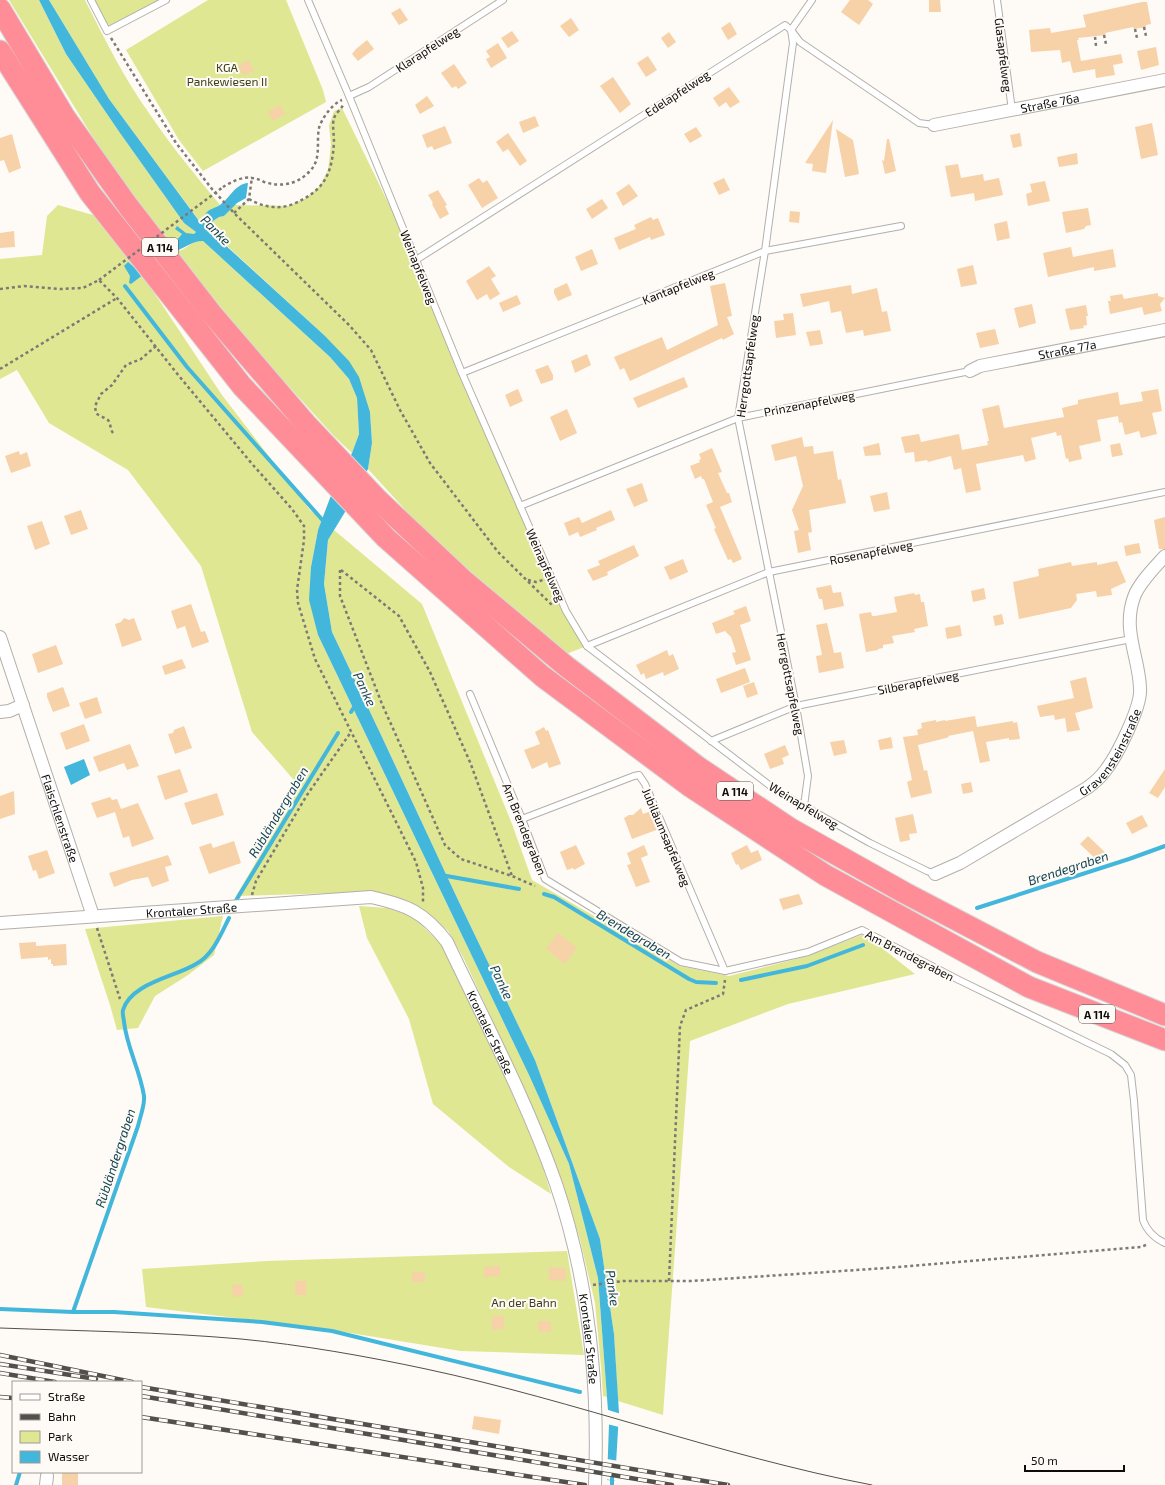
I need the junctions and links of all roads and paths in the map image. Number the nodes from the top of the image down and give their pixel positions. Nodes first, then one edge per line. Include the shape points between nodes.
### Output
1 (91, 0) edge
2 (308, 0) edge
3 (503, 0) edge
4 (812, 0) edge
5 (997, 0) edge
6 (161, 1) edge
7 (0, 9) edge
8 (1144, 27) dead end
9 (1135, 29) dead end
10 (790, 30) junction
11 (107, 31) junction
12 (1104, 35) dead end
13 (1146, 36) dead end
14 (1095, 37) dead end
15 (1137, 38) dead end
16 (1106, 44) dead end
17 (1096, 46) dead end
18 (0, 51) edge
19 (1165, 80) edge
20 (350, 96) junction
21 (1012, 110) junction
22 (934, 125) joint
23 (252, 177) junction
24 (249, 199) junction
25 (234, 213) junction
26 (901, 226) dead end
27 (765, 251) junction
28 (416, 260) junction
29 (99, 280) junction
30 (0, 289) edge
31 (117, 298) junction
32 (1165, 330) edge
33 (156, 346) junction
34 (0, 369) edge
35 (970, 371) joint
36 (462, 373) junction
37 (738, 418) junction
38 (113, 433) dead end
39 (1165, 492) edge
40 (520, 506) junction
41 (1165, 556) edge
42 (769, 572) junction
43 (555, 607) dead end
44 (0, 638) edge
45 (1130, 639) junction
46 (587, 646) junction
47 (470, 694) dead end
48 (23, 705) junction
49 (796, 706) junction
50 (0, 712) edge
51 (351, 732) junction
52 (711, 741) junction
53 (804, 806) junction
54 (522, 818) junction
55 (935, 874) joint
56 (512, 876) junction
57 (535, 886) dead end
58 (252, 905) junction
59 (419, 913) junction
60 (94, 916) junction
61 (0, 923) edge
62 (725, 970) junction
63 (120, 1000) dead end
64 (1165, 1016) edge
65 (1165, 1040) edge
66 (1157, 1240) junction
67 (1165, 1243) edge
68 (669, 1281) junction
69 (594, 1285) dead end
70 (594, 1485) edge

1 - 11 lane
2 - 20 lane, Weinapfelweg
3 - 20 lane, Klarapfelweg via 369,87
4 - 10 lane
5 - 21 lane, Glasapfelweg
6 - 11 lane
7 - 64 highway, A 114 via 64,116 128,206 211,314 361,483 462,579 567,667 698,767 791,829 898,890 1037,962
8 - 13 path
9 - 15 path
10 - 22 lane via 800,42 919,123
10 - 27 lane, Herrgottsapfelweg via 793,43
10 - 28 lane, Edelapfelweg via 784,24
11 - 25 path via 176,143
12 - 16 path
14 - 17 path
18 - 65 highway, A 114 via 90,193 242,386 386,538 542,676 690,787 825,875 1029,987
19 - 21 street, Straße 76a
20 - 23 path via 337,102 319,127 317,158 310,171 288,184 278,185
20 - 24 path via 334,118 332,166 317,190 306,199 288,206 273,207
20 - 28 lane, Weinapfelweg
21 - 22 street, Straße 76a
23 - 24 path
23 - 29 path, bridge via 240,179 223,187
24 - 25 path
25 - 43 path via 349,325 371,350 400,410 430,463 498,552
26 - 27 lane, Kantapfelweg
27 - 36 lane, Kantapfelweg
27 - 37 lane, Herrgottsapfelweg
28 - 36 lane, Weinapfelweg
29 - 30 path via 83,288 24,286
29 - 31 path
31 - 33 path
31 - 34 path
32 - 35 street, Straße 77a via 980,366
33 - 38 path via 141,359 126,365 101,394 95,406 96,413 107,419
33 - 51 path via 304,526 297,590 298,603 315,659
35 - 37 lane, Prinzenapfelweg
36 - 40 lane, Weinapfelweg
37 - 40 lane, Prinzenapfelweg
37 - 42 lane, Herrgottsapfelweg
39 - 42 lane, Rosenapfelweg
40 - 46 lane, Weinapfelweg via 566,611
41 - 45 street, Gravensteinstraße via 1134,597 1130,616
42 - 46 lane, Rosenapfelweg
42 - 49 lane, Herrgottsapfelweg
44 - 48 street, Flaischlenstraße
45 - 49 lane, Silberapfelweg
45 - 55 street, Gravensteinstraße via 1140,688 1140,701 1105,771 1088,788 960,863
46 - 52 lane, Weinapfelweg
47 - 54 lane, Am Brendegraben
48 - 50 street
48 - 60 street, Flaischlenstraße
49 - 52 lane, Silberapfelweg
49 - 53 lane, Herrgottsapfelweg via 808,776
51 - 58 path via 307,795 256,881 252,891
51 - 59 path via 416,862 424,888 423,907
52 - 53 lane, Weinapfelweg via 776,791
53 - 55 lane, Weinapfelweg via 870,843
54 - 62 lane, Am Brendegraben via 544,879 681,962
54 - 62 lane, Jubiläumsapfelweg via 639,775
56 - 56 path via 461,860 445,845 382,704 342,603 340,570 398,616 430,672 470,762
56 - 57 path
58 - 59 street, Krontaler Straße via 371,897 394,902
58 - 60 street, Krontaler Straße
59 - 70 street, Krontaler Straße via 447,942 522,1098 556,1185 573,1242 586,1302 595,1395
60 - 61 street, Krontaler Straße
60 - 63 path
62 - 66 lane, Am Brendegraben via 808,952 862,930 1111,1054 1125,1065 1131,1075 1143,1220 1146,1228
62 - 68 path via 723,994 686,1010 680,1026
66 - 67 lane
66 - 68 path via 1141,1247 886,1268
68 - 69 path via 615,1281

